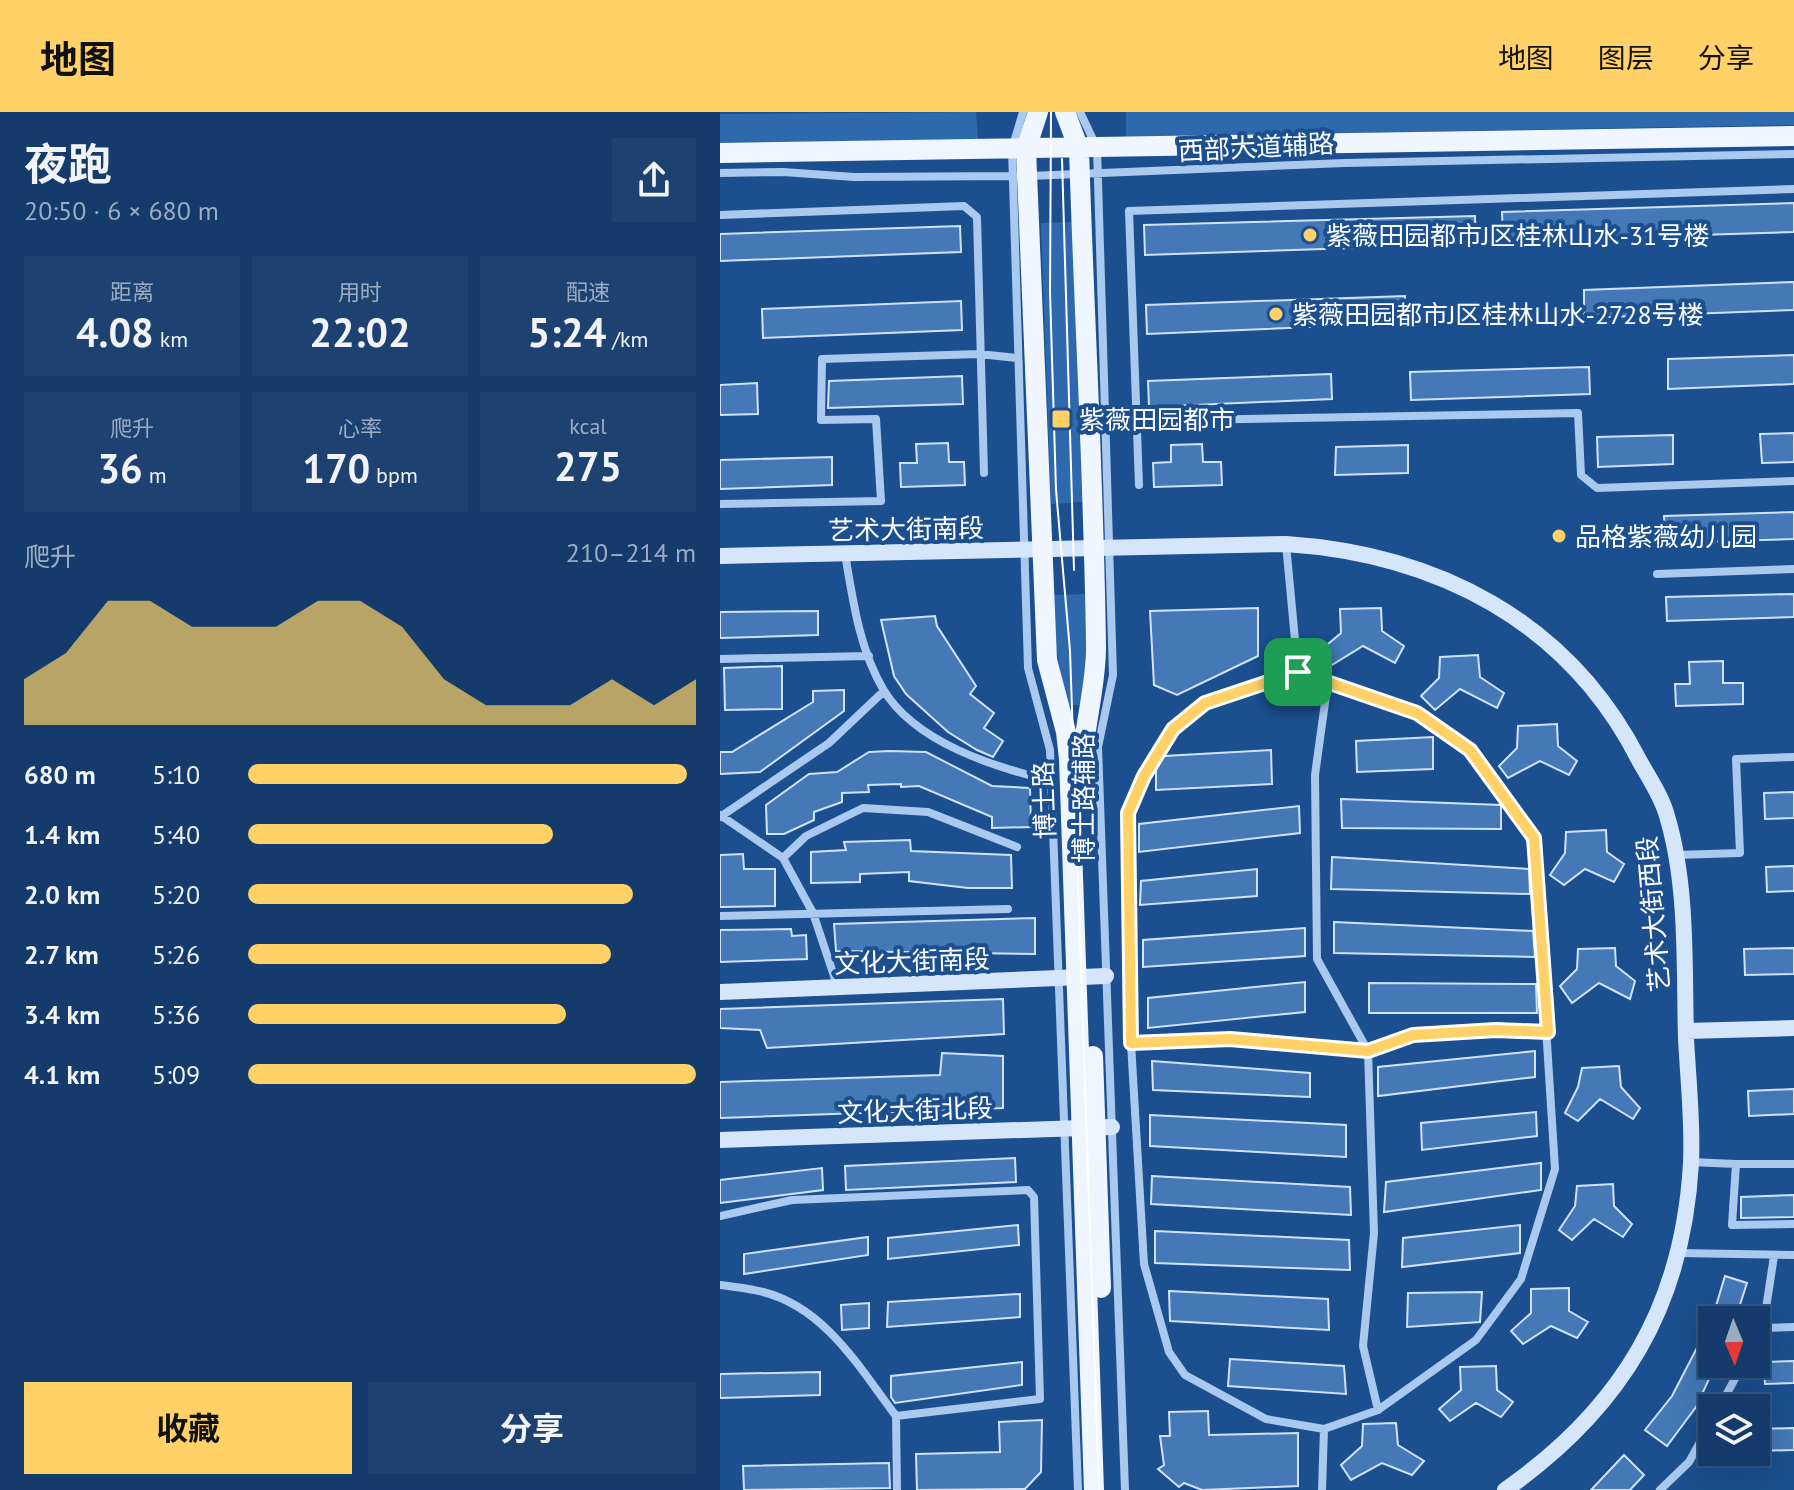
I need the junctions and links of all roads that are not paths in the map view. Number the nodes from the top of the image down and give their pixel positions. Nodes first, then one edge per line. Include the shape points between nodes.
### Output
1 (1023, 112) edge
2 (1038, 112) edge
3 (1065, 112) edge
4 (1080, 112) edge
5 (1794, 136) edge
6 (1019, 149) junction
7 (1088, 149) junction
8 (720, 153) edge
9 (1794, 154) edge
10 (720, 173) edge
11 (1089, 173) junction
12 (1020, 176) junction
13 (1794, 189) edge
14 (720, 215) edge
15 (979, 354) junction
16 (1017, 358) junction
17 (1189, 420) dead end
18 (984, 473) dead end
19 (1794, 481) edge
20 (1139, 485) dead end
21 (720, 504) edge
22 (1286, 544) junction
23 (1102, 548) junction
24 (1032, 550) junction
25 (845, 554) junction
26 (720, 556) edge
27 (1794, 569) edge
28 (1657, 574) dead end
29 (869, 656) junction
30 (720, 659) edge
31 (1298, 672) junction
32 (1328, 681) junction
33 (884, 691) junction
34 (1794, 757) edge
35 (1051, 781) junction
36 (721, 816) edge
37 (1017, 847) dead end
38 (1675, 855) junction
39 (783, 858) junction
40 (1008, 909) dead end
41 (813, 913) junction
42 (720, 916) edge
43 (1083, 977) junction
44 (838, 988) junction
45 (720, 992) edge
46 (1794, 1028) edge
47 (1686, 1031) junction
48 (1548, 1032) junction
49 (1131, 1043) junction
50 (1368, 1051) junction
51 (1088, 1128) junction
52 (720, 1140) edge
53 (1691, 1162) junction
54 (1736, 1164) junction
55 (1794, 1164) edge
56 (720, 1216) edge
57 (1794, 1224) edge
58 (1679, 1253) junction
59 (1794, 1255) edge
60 (1774, 1256) junction
61 (720, 1285) edge
62 (1766, 1306) edge
63 (1794, 1327) edge
64 (1770, 1328) edge
65 (1378, 1410) junction
66 (896, 1416) junction
67 (1324, 1429) junction
68 (1698, 1446) edge
69 (897, 1490) edge
70 (1078, 1490) edge
71 (1094, 1490) edge
72 (1108, 1490) edge
73 (1125, 1490) edge
74 (1322, 1490) edge
75 (1505, 1490) edge
76 (1660, 1490) edge

1 - 6 street
2 - 6 main road, 博士路
3 - 7 main road, 博士路
4 - 7 street
5 - 7 main road
6 - 7 main road
6 - 8 main road
6 - 12 main road, 博士路
7 - 11 main road, 博士路
9 - 11 street, 西部大道辅路
10 - 12 street, 西部大道辅路
11 - 12 street, 西部大道辅路
11 - 23 main road, 博士路
12 - 16 street, 博士路辅路
12 - 24 main road, 博士路
13 - 20 street via 1129,211
14 - 15 street via 964,206 977,217
15 - 16 street
15 - 18 street
15 - 21 street via 822,359 821,420 876,419 881,501
16 - 24 street, 博士路辅路
17 - 19 street via 1578,413 1581,475 1597,488
22 - 23 street, 艺术大街西段
22 - 31 street
22 - 38 street, 艺术大街西段 via 1331,547 1405,564 1478,593 1517,617 1587,682 1625,732 1666,812
23 - 24 street, 艺术大街南段
23 - 43 main road, 博士路 via 1096,652 1083,735
24 - 25 street, 艺术大街南段
24 - 35 street, 博士路辅路 via 1028,668 1050,750
24 - 43 main road, 博士路 via 1047,660 1066,732
25 - 26 street, 艺术大街南段
25 - 29 street via 857,626
27 - 28 street
29 - 30 street
29 - 33 street
31 - 32 street
31 - 49 street via 1205,703 1173,729 1144,776 1128,813
32 - 48 street via 1417,713 1470,750 1534,838
32 - 50 street via 1315,775 1317,959
33 - 35 street via 910,718 953,747 1000,768
33 - 36 street via 829,743
34 - 38 street via 1736,759 1740,853
35 - 43 street, 博士路辅路
36 - 39 street
37 - 39 street via 928,812 863,808 806,836
38 - 47 street, 艺术大街西段
39 - 41 street
40 - 41 street
41 - 42 street
41 - 44 street
43 - 44 street, 文化大街南段
43 - 51 main road, 博士路
43 - 51 street, 博士路辅路
44 - 45 street, 文化大街南段
46 - 47 street
47 - 53 street, 艺术大街西段
48 - 50 street via 1413,1035
48 - 65 street via 1555,1169 1521,1279 1476,1340
49 - 50 street via 1230,1039
49 - 67 street via 1144,1264 1169,1352 1185,1375 1266,1419
50 - 65 street via 1374,1233 1363,1346
51 - 52 street, 文化大街北段
51 - 70 street, 博士路辅路
51 - 71 main road, 博士路
51 - 72 main road, 博士路
51 - 73 street, 博士路辅路
53 - 54 street
53 - 58 street, 艺术大街西段
54 - 55 street
54 - 57 street via 1732,1225
56 - 66 street via 792,1200 1028,1190 1034,1197 1040,1399
58 - 60 street
58 - 75 street, 艺术大街西段 via 1653,1326 1611,1394 1546,1461
59 - 60 street
60 - 62 street
61 - 66 street via 765,1292 805,1310 829,1329
63 - 64 street
65 - 67 street
66 - 69 street
67 - 74 street
68 - 76 street

